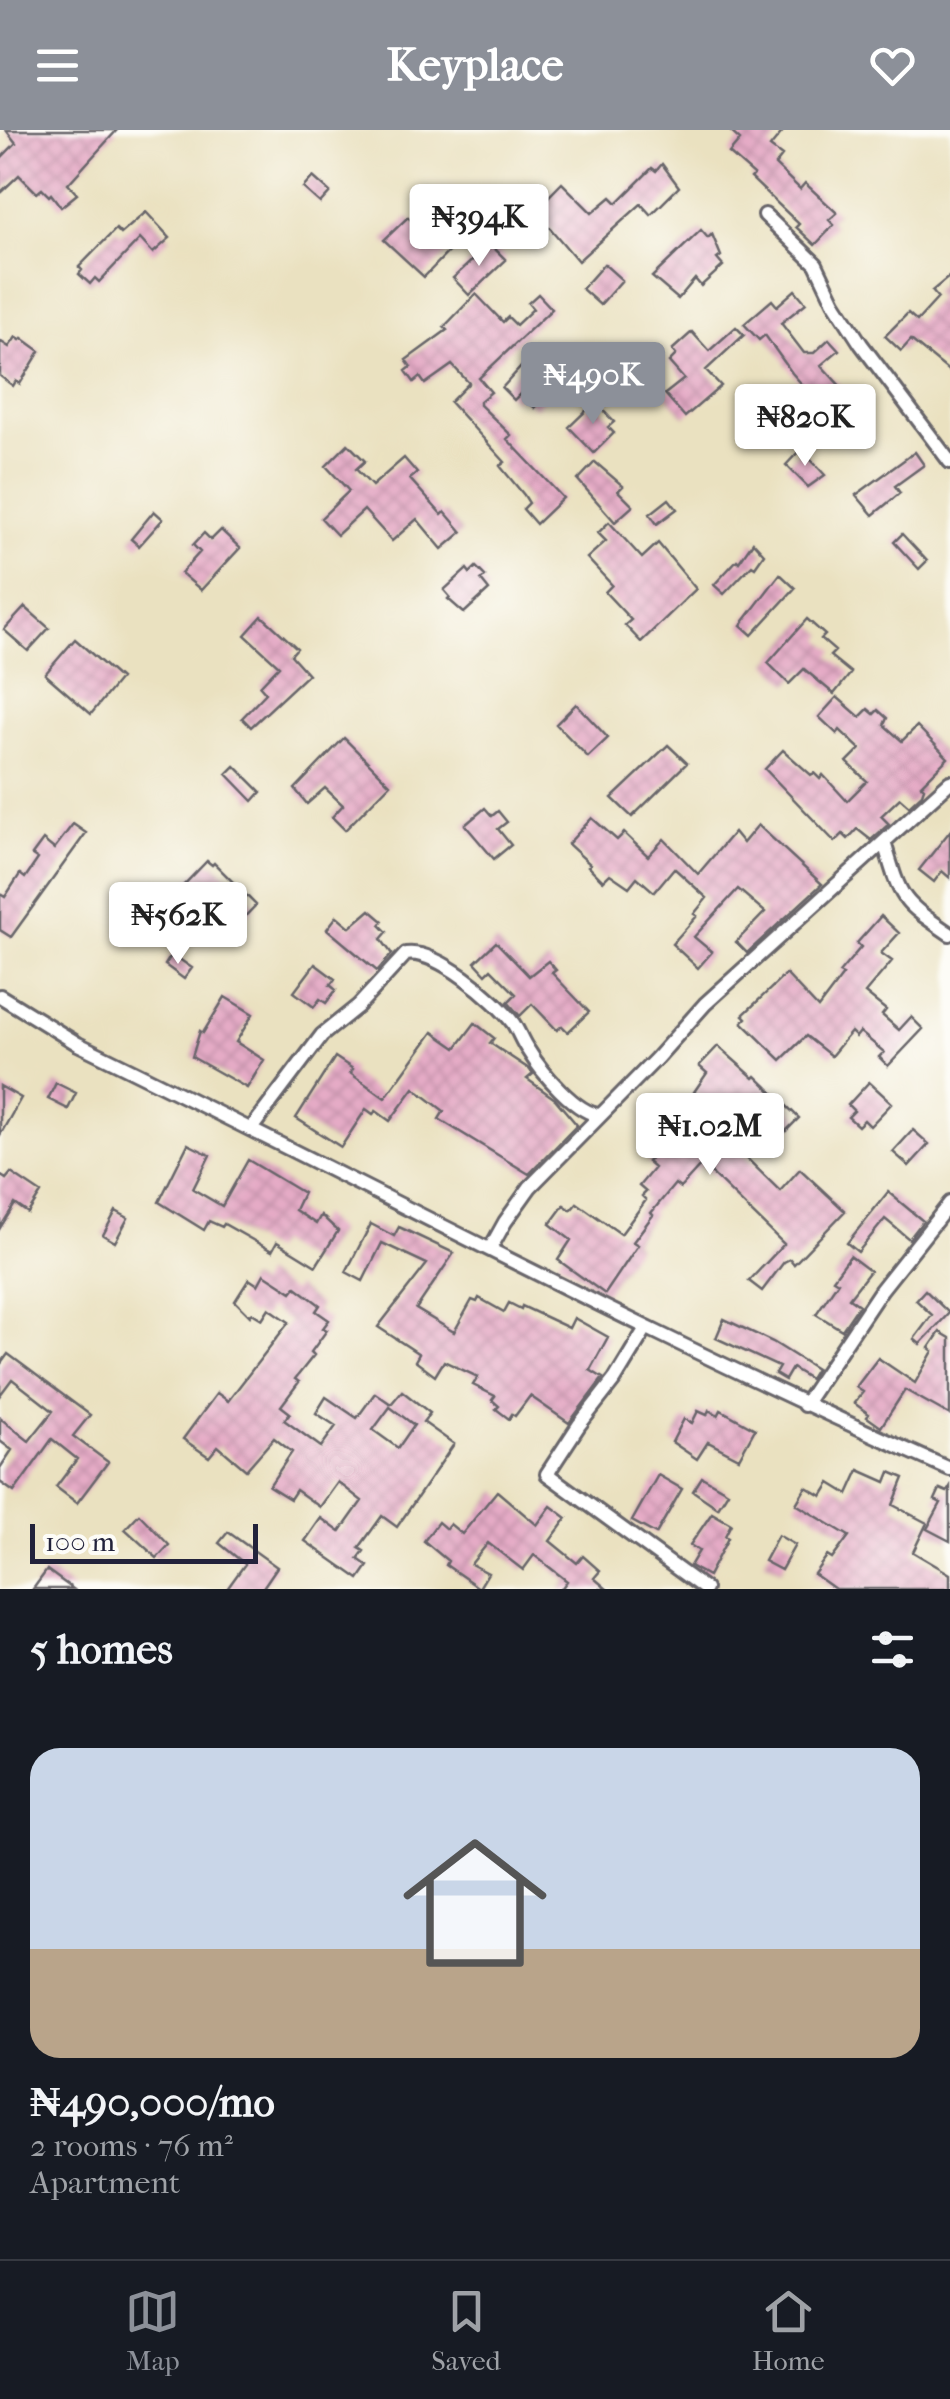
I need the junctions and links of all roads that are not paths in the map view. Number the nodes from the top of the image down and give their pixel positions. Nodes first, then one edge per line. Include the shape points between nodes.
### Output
1 (765, 214) dead end
2 (950, 462) edge
3 (950, 782) edge
4 (884, 842) junction
5 (950, 934) edge
6 (0, 996) edge
7 (601, 1115) junction
8 (250, 1129) junction
9 (950, 1203) edge
10 (490, 1249) junction
11 (646, 1328) junction
12 (804, 1405) junction
13 (950, 1470) edge
14 (705, 1589) edge

1 - 2 street via 816,264 861,344
3 - 4 street
4 - 5 street via 906,902
4 - 7 street via 729,980
6 - 8 street via 78,1044
7 - 8 street via 581,1109 558,1086 492,1002 445,965 416,952 406,954 322,1035
7 - 10 street via 530,1188
8 - 10 street
9 - 12 street
10 - 11 street
11 - 12 street
11 - 14 street via 547,1474
12 - 13 street

